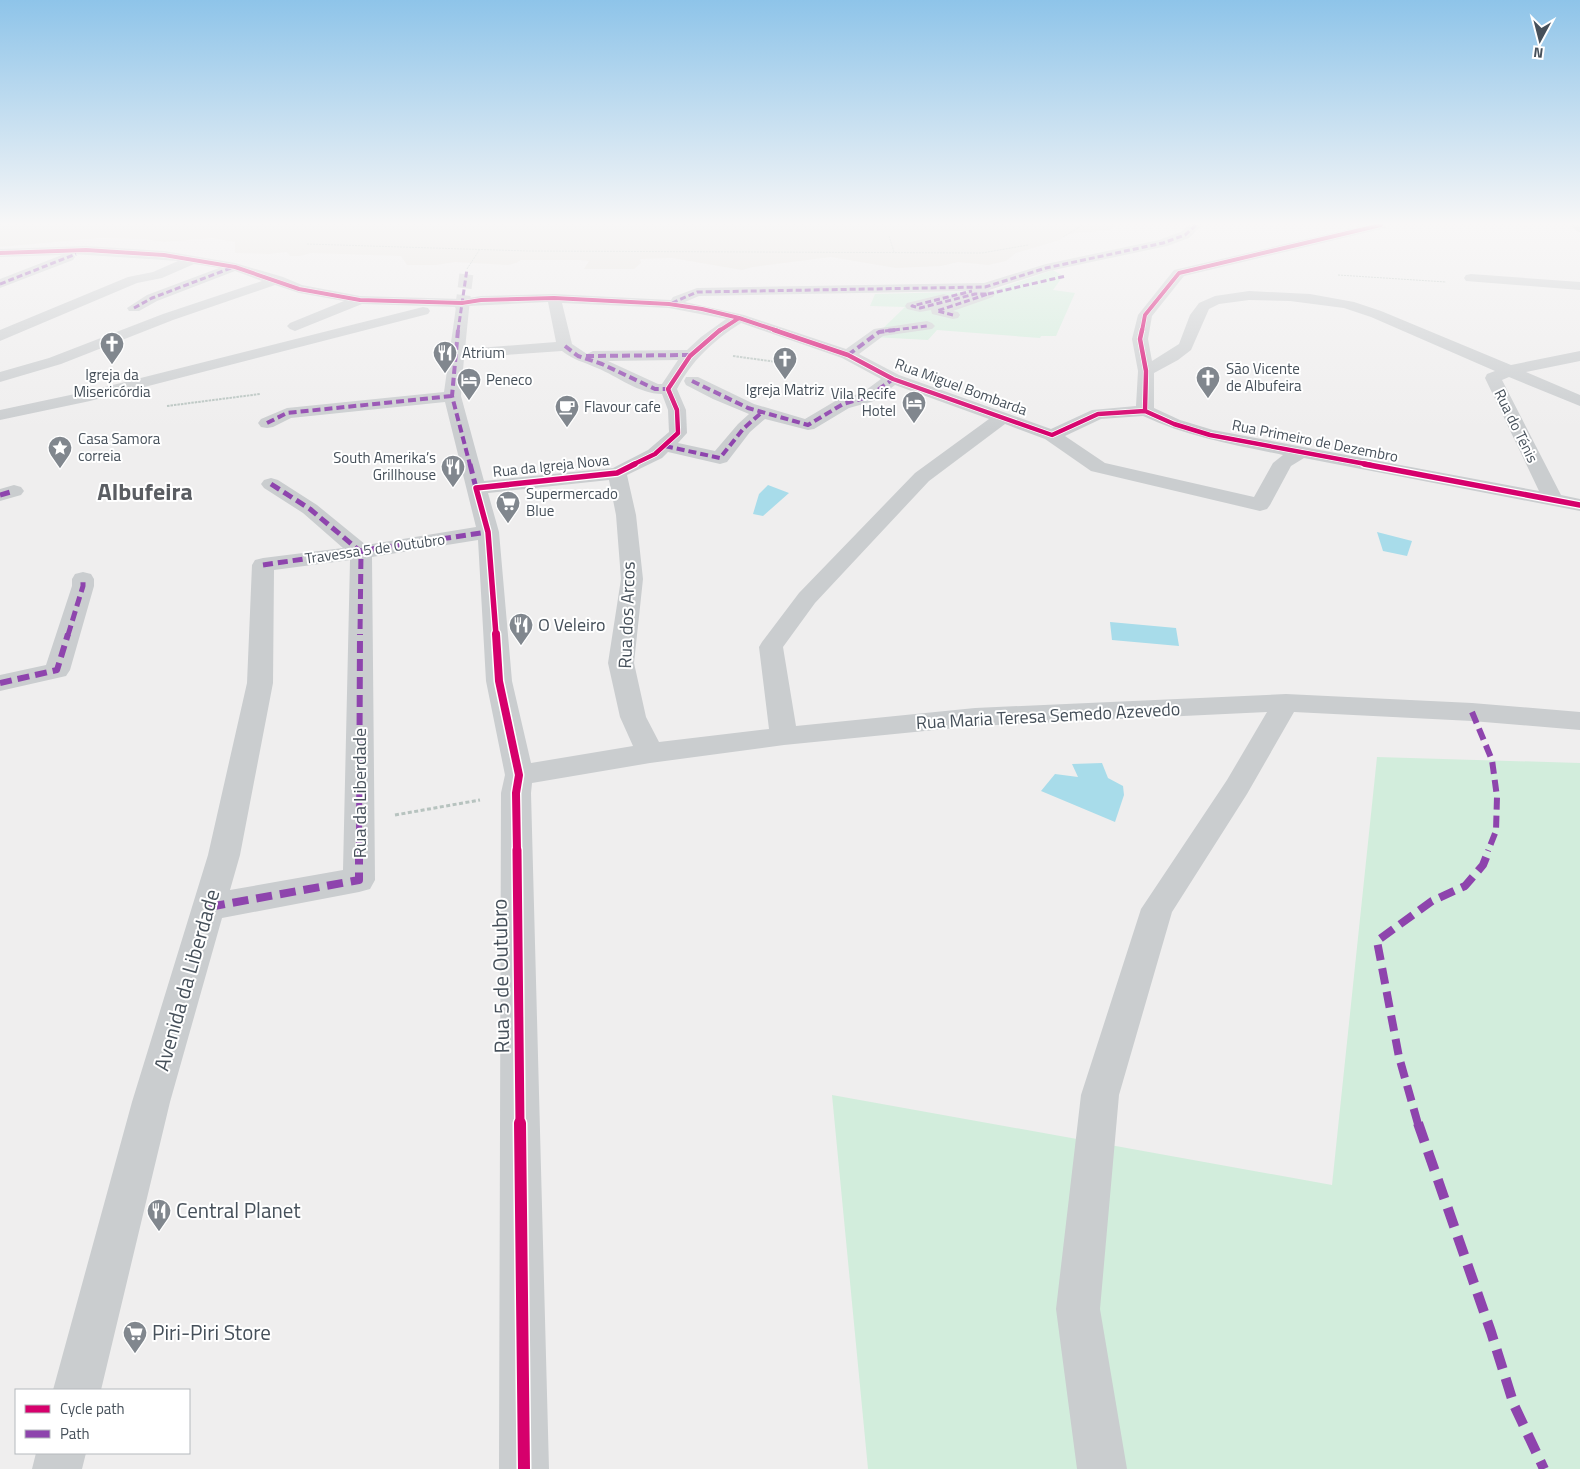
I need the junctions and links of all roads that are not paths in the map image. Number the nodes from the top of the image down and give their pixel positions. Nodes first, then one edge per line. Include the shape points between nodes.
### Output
1 (101, 294) edge
2 (164, 294) edge
3 (239, 294) edge
4 (324, 294) edge
5 (693, 294) edge
6 (981, 294) edge
7 (1162, 294) edge
8 (554, 298) junction
9 (360, 300) junction
10 (669, 304) junction
11 (462, 306) junction
12 (134, 308) dead end
13 (953, 315) dead end
14 (739, 318) junction
15 (295, 326) dead end
16 (927, 326) dead end
17 (0, 336) edge
18 (565, 346) junction
19 (456, 354) junction
20 (848, 354) junction
21 (691, 355) junction
22 (578, 356) junction
23 (1580, 356) edge
24 (1146, 371) junction
25 (1508, 371) junction
26 (0, 377) edge
27 (893, 379) junction
28 (692, 381) dead end
29 (668, 389) junction
30 (452, 396) junction
31 (1580, 402) edge
32 (1146, 411) junction
33 (761, 412) junction
34 (0, 415) edge
35 (1003, 417) junction
36 (267, 423) dead end
37 (1052, 436) junction
38 (665, 446) junction
39 (1299, 453) junction
40 (617, 473) junction
41 (271, 484) dead end
42 (476, 488) junction
43 (1553, 500) junction
44 (1580, 506) edge
45 (488, 532) junction
46 (361, 552) junction
47 (263, 564) joint
48 (82, 579) dead end
49 (0, 683) edge
50 (1286, 704) junction
51 (1580, 722) edge
52 (784, 736) junction
53 (650, 753) junction
54 (517, 784) junction
55 (209, 907) junction
56 (77, 1389) edge
57 (61, 1454) edge
58 (57, 1469) edge
59 (524, 1469) edge
60 (1102, 1469) edge

1 - 17 street
2 - 12 street
3 - 26 street via 55,361
4 - 9 street
5 - 10 street
6 - 13 street via 937,311
7 - 24 street via 1145,315 1140,339
8 - 10 street, Rua Miguel Bombarda
8 - 11 street, Rua Miguel Bombarda via 482,300
8 - 18 street
9 - 11 street
9 - 15 street
10 - 14 street, Rua Miguel Bombarda
11 - 19 street, Rua 5 de Outubro
11 - 34 street via 413,314 90,396
14 - 20 street, Rua Miguel Bombarda
14 - 21 street via 709,337
16 - 20 street via 879,332
18 - 19 street
18 - 22 street
19 - 30 street, Rua 5 de Outubro
20 - 27 street, Rua Miguel Bombarda
21 - 22 street
21 - 29 street via 678,369
22 - 29 street via 655,389
23 - 25 street, Rua do Ténis
24 - 25 street via 1185,348 1204,306 1218,299 1256,295 1341,303 1376,314
24 - 32 street
25 - 31 street
25 - 43 street, Rua do Ténis via 1493,378
27 - 33 street via 868,397 843,404 808,425
27 - 35 street, Rua Miguel Bombarda
28 - 33 street via 717,395
29 - 38 street, Rua da Igreja Nova via 677,410 678,433
30 - 36 street via 286,413
30 - 42 street, Rua 5 de Outubro
32 - 37 street, Rua Primeiro de Dezembro via 1098,414
32 - 39 street, Rua Primeiro de Dezembro via 1210,435
33 - 38 street via 720,458
35 - 37 street, Rua Miguel Bombarda
35 - 52 street via 922,477 807,598 771,647
37 - 39 street, Rua Miguel Bombarda via 1098,467 1260,505 1282,463
38 - 40 street, Rua da Igreja Nova
39 - 43 street, Rua Primeiro de Dezembro
40 - 42 street, Rua da Igreja Nova
40 - 53 street, Rua dos Arcos via 626,515 632,580 621,663 633,717
41 - 46 street via 310,509
42 - 45 street, Rua 5 de Outubro
43 - 44 street, Rua Primeiro de Dezembro
45 - 46 street, Travessa 5 de Outubro
45 - 54 street, Rua 5 de Outubro via 499,681
46 - 47 street, Travessa 5 de Outubro
46 - 55 street, Rua da Liberdade via 359,880
47 - 55 street, Avenida da Liberdade via 260,683 224,855
48 - 49 street via 83,586 57,670
50 - 51 street, Rua Maria Teresa Semedo Azevedo via 1472,712
50 - 52 street, Rua Maria Teresa Semedo Azevedo via 975,716
50 - 60 street via 1237,788 1157,909 1100,1095 1078,1309
52 - 53 street, Rua Maria Teresa Semedo Azevedo
53 - 54 street, Rua Maria Teresa Semedo Azevedo
54 - 59 street, Rua 5 de Outubro
55 - 56 street, Avenida da Liberdade via 151,1102
57 - 58 street

